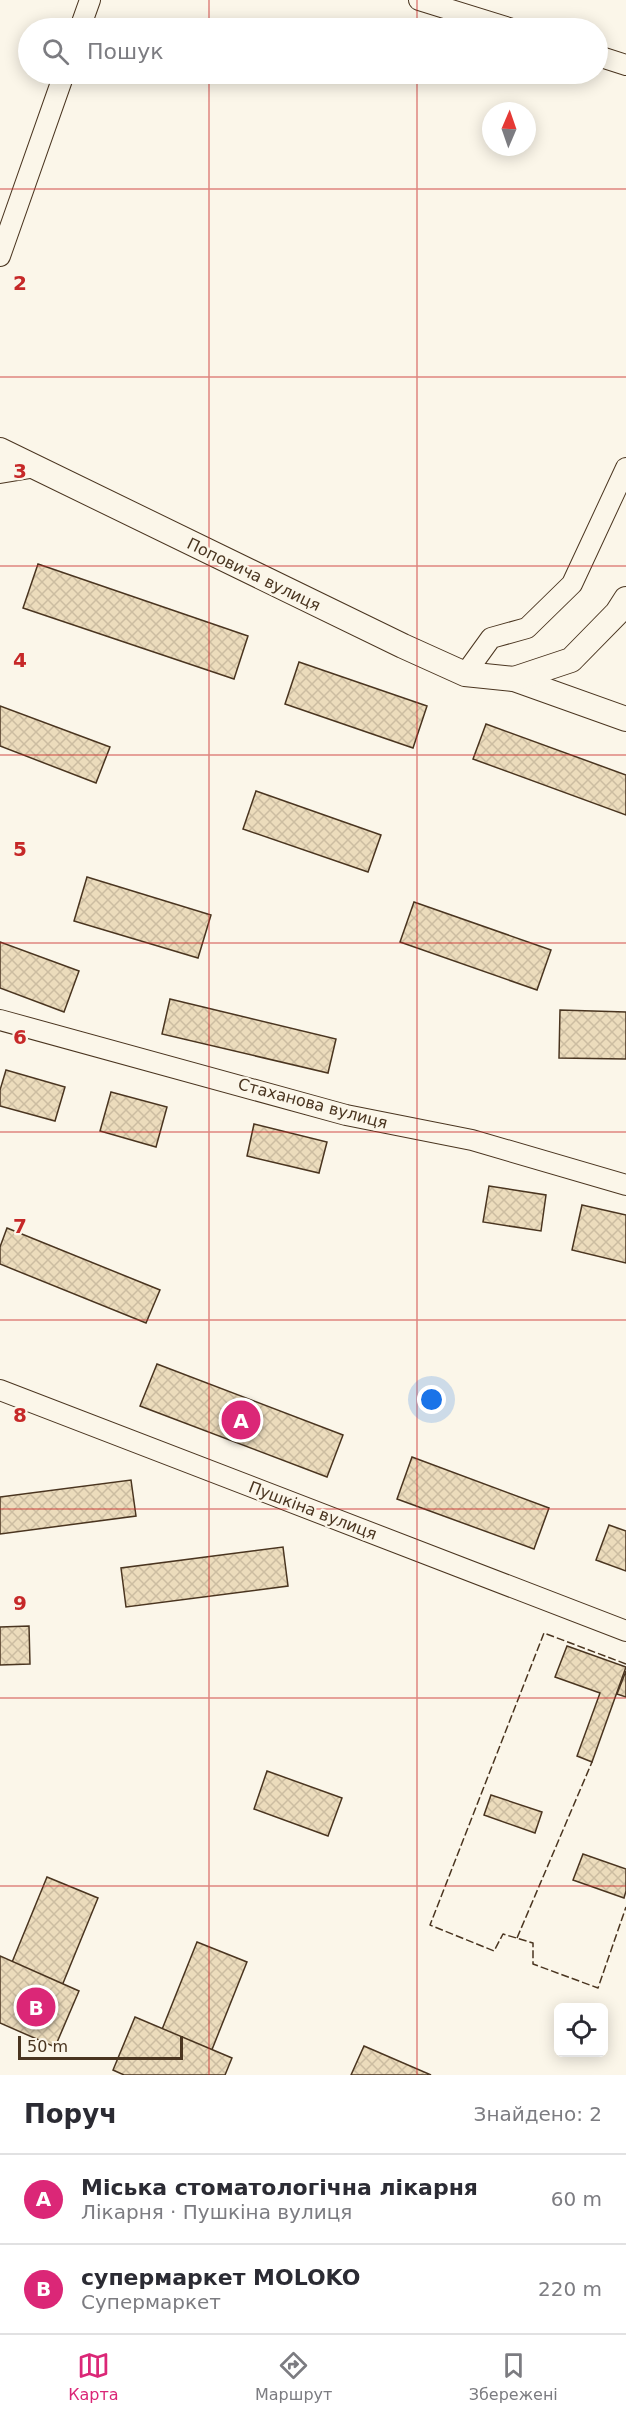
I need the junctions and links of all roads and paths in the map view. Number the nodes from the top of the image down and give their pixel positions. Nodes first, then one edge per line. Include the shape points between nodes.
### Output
1 (90, 0) edge
2 (419, 0) edge
3 (84, 18) edge
4 (477, 18) edge
5 (608, 59) edge
6 (626, 65) edge
7 (60, 84) edge
8 (0, 256) edge
9 (0, 450) edge
10 (36, 467) junction
11 (626, 468) edge
12 (0, 473) edge
13 (626, 599) edge
14 (465, 674) junction
15 (514, 679) junction
16 (626, 719) edge
17 (0, 1020) edge
18 (626, 1185) edge
19 (0, 1390) edge
20 (626, 1631) edge

1 - 3 street
2 - 4 street
5 - 6 street
7 - 8 street
9 - 10 street, Поповича вулиця
10 - 12 street
10 - 14 street, Поповича вулиця
11 - 14 street via 572,584 527,628 491,638
13 - 15 street via 571,660
14 - 15 street, Поповича вулиця
15 - 16 street
17 - 18 street, Стаханова вулиця via 346,1115 472,1140
19 - 20 street, Пушкіна вулиця

